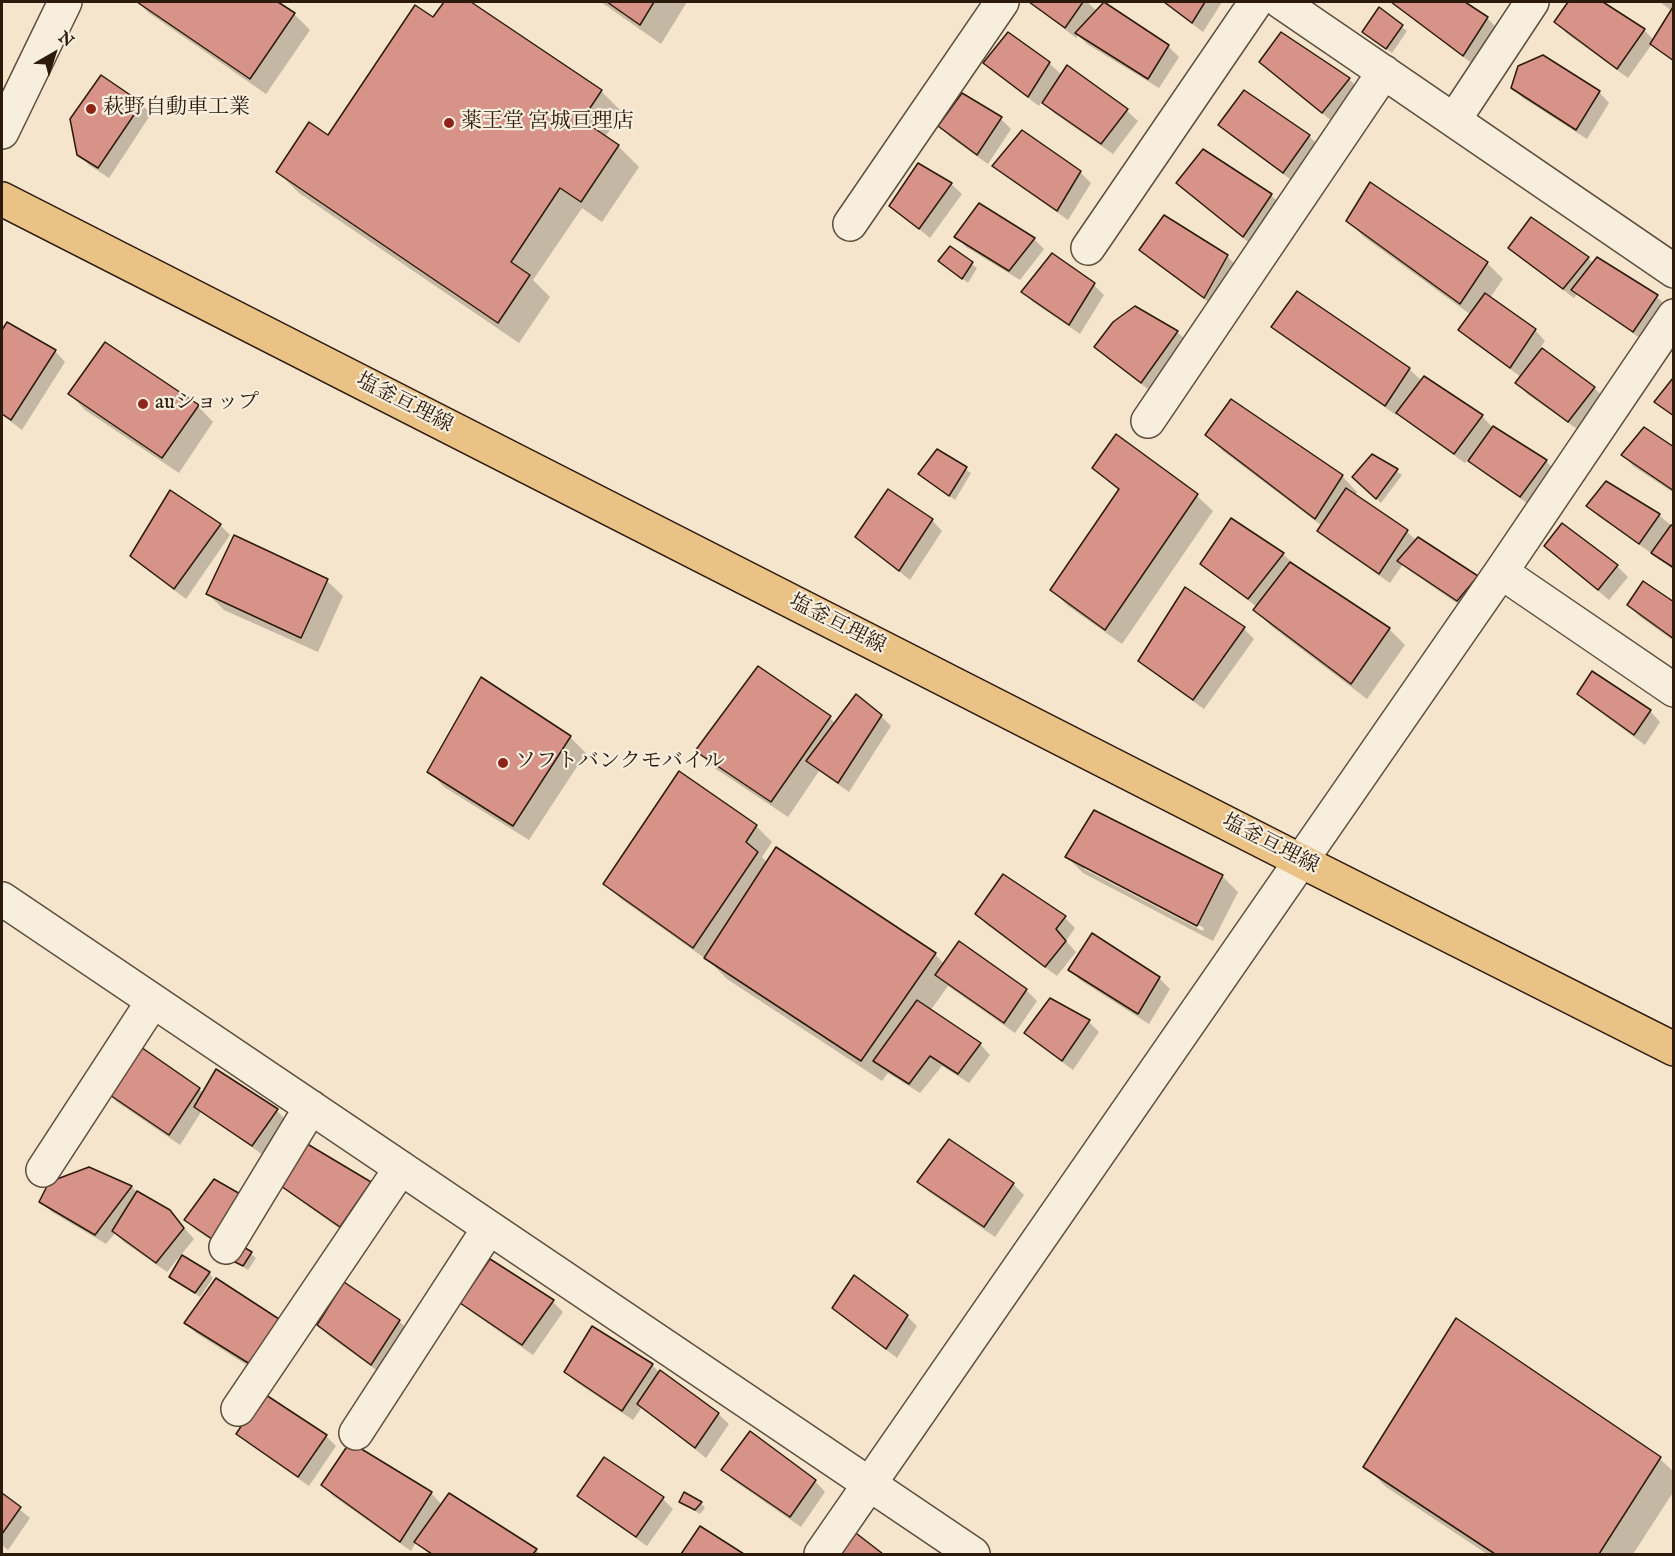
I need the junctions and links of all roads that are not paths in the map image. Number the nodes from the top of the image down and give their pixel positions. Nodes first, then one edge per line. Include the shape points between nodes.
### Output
1 (65, 2) edge
2 (1002, 2) edge
3 (1256, 2) edge
4 (1281, 2) edge
5 (1532, 2) edge
6 (1384, 72) junction
7 (1454, 120) junction
8 (2, 132) edge
9 (2, 199) edge
10 (850, 224) dead end
11 (1089, 248) dead end
12 (1674, 271) edge
13 (1674, 316) edge
14 (1148, 422) dead end
15 (1501, 572) junction
16 (1674, 690) edge
17 (1301, 861) junction
18 (2, 899) edge
19 (153, 1001) junction
20 (1674, 1049) edge
21 (311, 1107) junction
22 (401, 1168) junction
23 (43, 1170) dead end
24 (489, 1228) junction
25 (226, 1247) dead end
26 (238, 1408) dead end
27 (356, 1433) dead end
28 (869, 1485) junction
29 (821, 1554) edge
30 (973, 1554) edge

1 - 8 street
2 - 10 street
3 - 11 street
4 - 6 street
5 - 7 street
6 - 7 street
6 - 14 street
7 - 12 street
9 - 17 main road, 塩釜亘理線
13 - 15 street
15 - 16 street
15 - 17 street
17 - 20 main road, 塩釜亘理線
17 - 28 street
18 - 19 street
19 - 21 street
19 - 23 street
21 - 22 street
21 - 25 street
22 - 24 street
22 - 26 street
24 - 27 street
24 - 28 street
28 - 29 street
28 - 30 street

